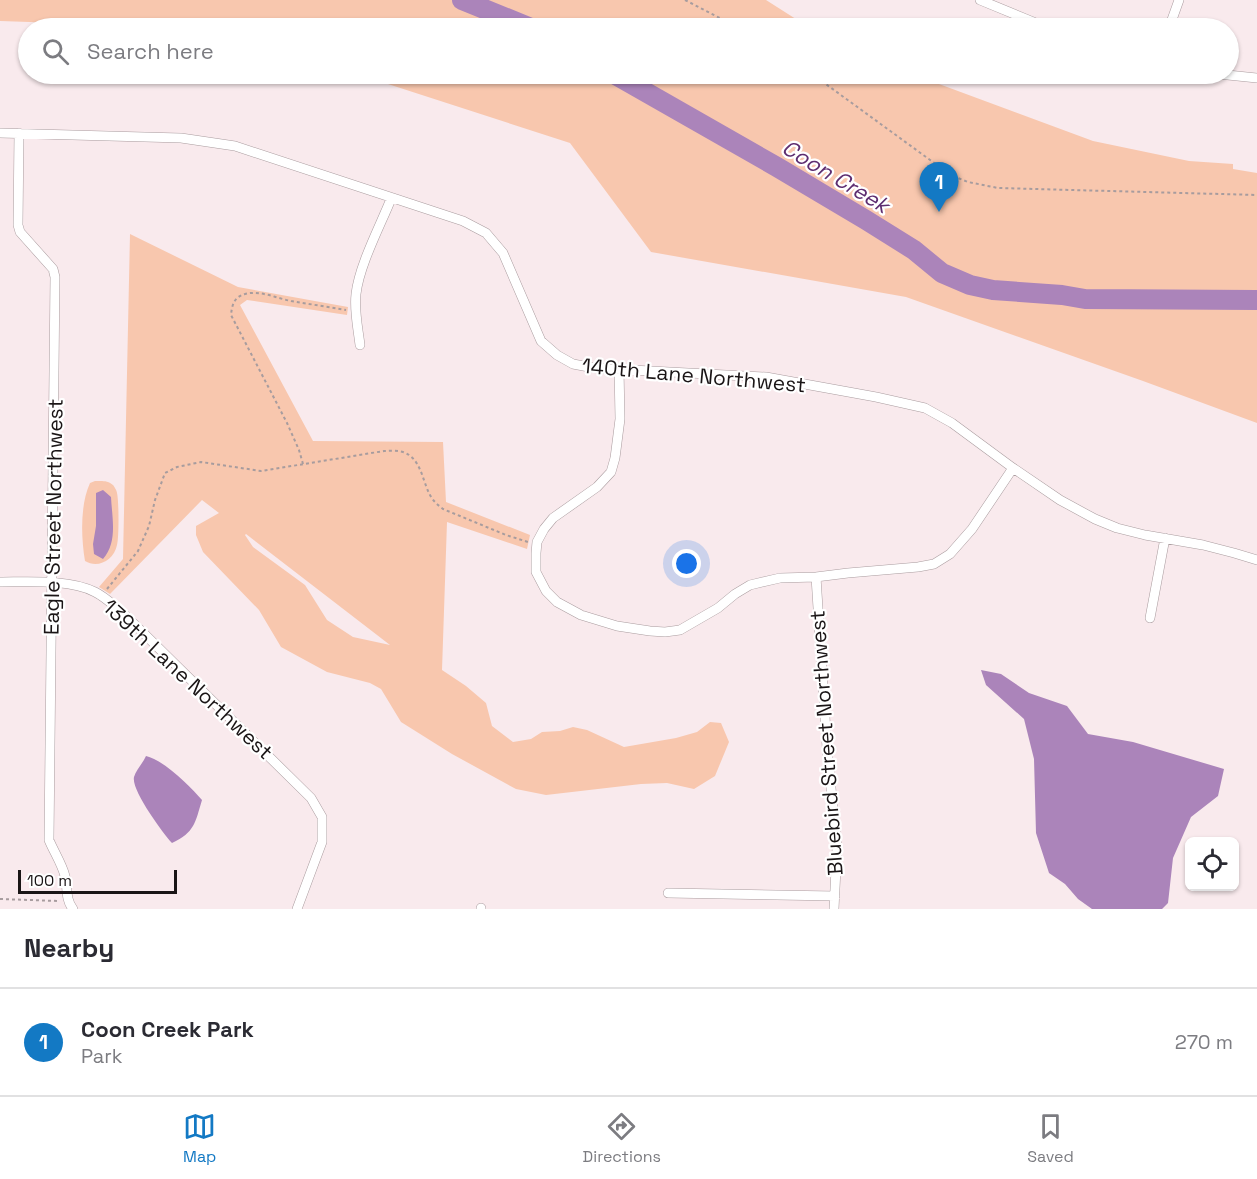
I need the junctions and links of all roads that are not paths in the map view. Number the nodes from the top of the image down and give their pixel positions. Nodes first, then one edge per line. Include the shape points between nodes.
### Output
1 (980, 0) edge
2 (1179, 0) edge
3 (1024, 18) edge
4 (1173, 18) edge
5 (1239, 76) edge
6 (1257, 78) edge
7 (0, 133) edge
8 (19, 133) junction
9 (391, 199) junction
10 (360, 345) dead end
11 (619, 368) junction
12 (1013, 468) junction
13 (1165, 538) junction
14 (1257, 560) edge
15 (816, 577) junction
16 (0, 582) edge
17 (52, 583) junction
18 (1150, 618) dead end
19 (668, 893) dead end
20 (835, 896) junction
21 (70, 905) edge
22 (297, 909) edge
23 (834, 909) edge

1 - 3 street
2 - 4 street
5 - 6 street
7 - 8 street, 140th Lane Northwest
8 - 9 street, 140th Lane Northwest via 170,137 235,146
8 - 17 street, Eagle Street Northwest via 18,225 53,269 55,277
9 - 10 street via 356,292
9 - 11 street, 140th Lane Northwest via 463,221 486,233 503,253 541,341 573,364
11 - 12 street, 140th Lane Northwest via 766,377 925,408
11 - 15 street via 620,419 611,472 544,529 537,543 536,572 546,591 581,615 616,626 665,632 680,630 750,585 780,578
12 - 13 street, 140th Lane Northwest via 1095,519
12 - 15 street via 972,529 950,554 934,564
13 - 14 street, 140th Lane Northwest
13 - 18 street
15 - 20 street, Bluebird Street Northwest via 837,848
16 - 17 street, 139th Lane Northwest
17 - 21 street, Eagle Street Northwest via 49,840 65,876
17 - 22 street, 139th Lane Northwest via 77,585 96,592 122,612 311,798 322,818 322,842
19 - 20 street
20 - 23 street, Bluebird Street Northwest

